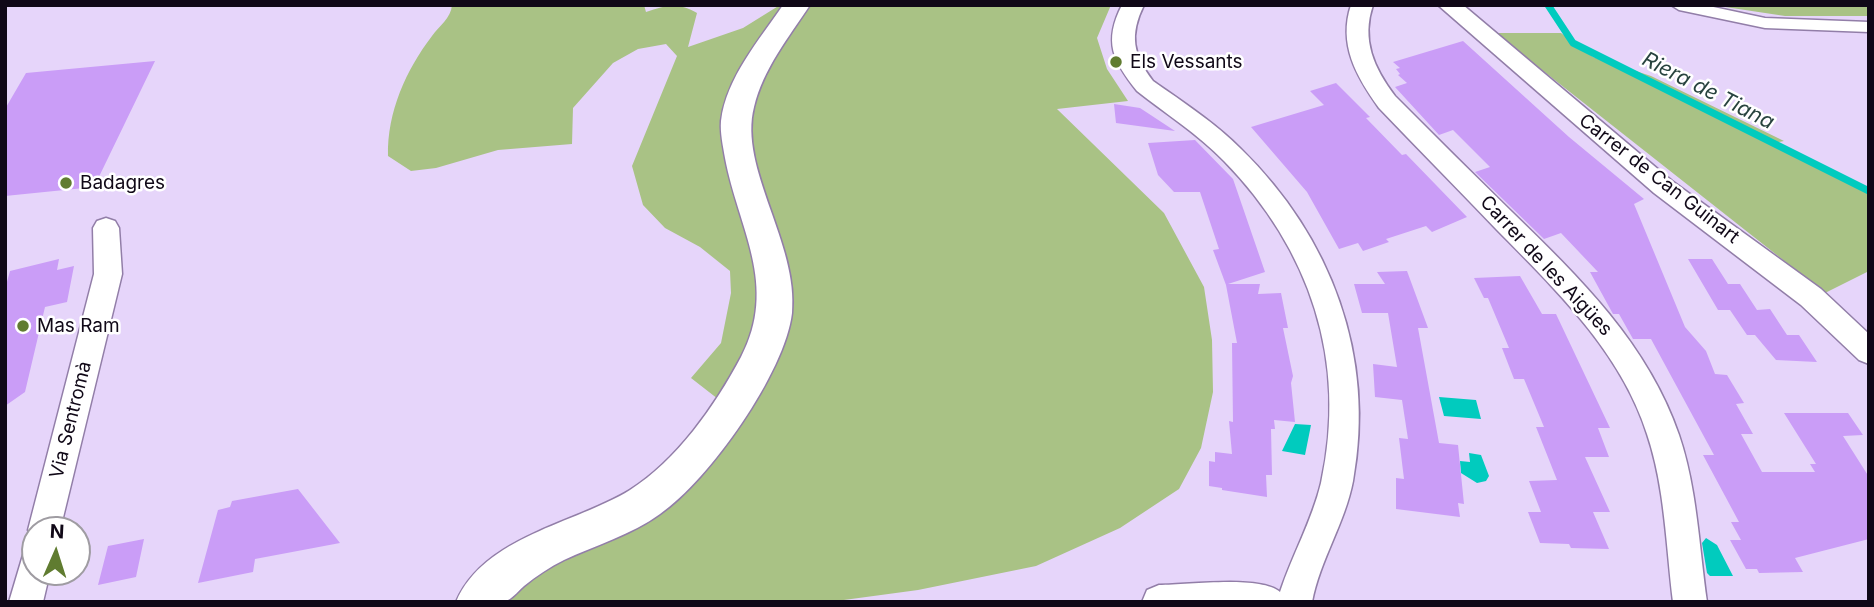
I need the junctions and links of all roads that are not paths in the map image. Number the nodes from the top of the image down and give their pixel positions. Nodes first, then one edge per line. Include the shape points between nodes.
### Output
1 (797, 5) edge
2 (1132, 5) edge
3 (1362, 5) edge
4 (1449, 5) edge
5 (1679, 5) edge
6 (1869, 27) edge
7 (106, 228) dead end
8 (1869, 352) edge
9 (48, 516) edge
10 (477, 602) edge
11 (1159, 602) edge
12 (1268, 602) edge
13 (1295, 602) edge
14 (1690, 602) edge

1 - 10 street via 745,90 736,122 742,172 774,264 776,304 767,343 716,428 674,478 645,502 546,548 500,578
2 - 13 street via 1121,38 1133,72 1232,154 1268,192 1308,253 1336,328 1347,406 1342,450 1336,485
3 - 14 street, Carrer de les Aigües via 1356,30 1358,49 1374,85 1576,293 1615,338 1647,395 1672,471
4 - 8 street, Carrer de Can Guinart via 1663,187 1811,297
5 - 6 street via 1765,23
7 - 9 street, Via Sentromà via 108,274
11 - 12 street

